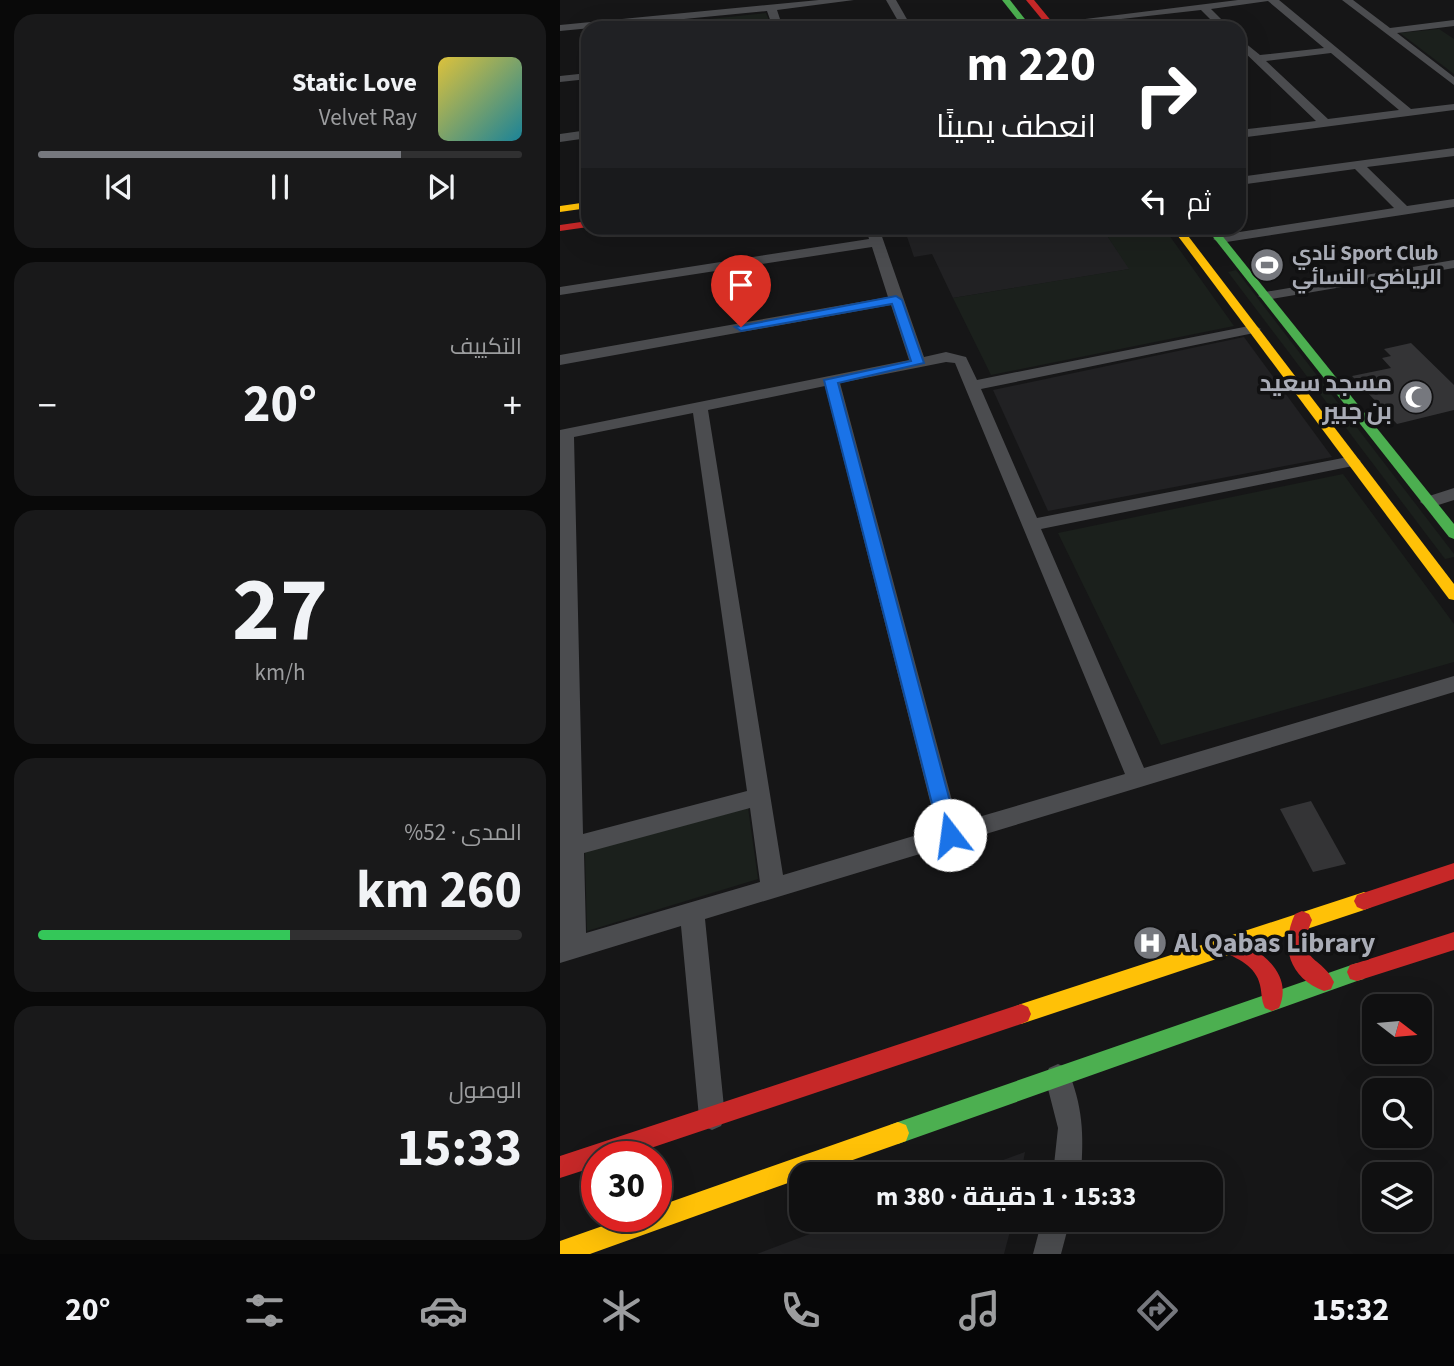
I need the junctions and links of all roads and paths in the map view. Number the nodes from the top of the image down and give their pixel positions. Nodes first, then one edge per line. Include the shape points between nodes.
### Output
1 (700, 0) edge
2 (849, 0) edge
3 (891, 0) edge
4 (1006, 0) edge
5 (1030, 0) edge
6 (1264, 0) edge
7 (1273, 0) edge
8 (1347, 0) edge
9 (1203, 7) junction
10 (771, 8) junction
11 (704, 14) junction
12 (1137, 14) junction
13 (668, 21) edge
14 (776, 21) edge
15 (903, 21) edge
16 (1022, 21) edge
17 (1047, 21) edge
18 (1087, 21) edge
19 (1144, 21) edge
20 (1218, 21) edge
21 (1454, 23) edge
22 (1442, 24) junction
23 (581, 27) edge
24 (560, 28) edge
25 (1388, 31) junction
26 (1454, 34) edge
27 (1246, 48) edge
28 (1333, 50) junction
29 (1257, 59) junction
30 (581, 77) edge
31 (560, 79) edge
32 (1454, 82) edge
33 (1454, 107) edge
34 (1408, 113) junction
35 (1325, 123) junction
36 (1246, 133) edge
37 (581, 135) edge
38 (560, 138) edge
39 (1454, 152) edge
40 (1358, 165) junction
41 (1246, 180) edge
42 (1454, 204) edge
43 (581, 206) edge
44 (560, 209) edge
45 (1404, 211) junction
46 (581, 225) edge
47 (560, 228) edge
48 (1246, 233) edge
49 (874, 235) edge
50 (1182, 235) edge
51 (1218, 237) edge
52 (876, 242) junction
53 (1194, 250) junction
54 (1240, 265) junction
55 (1448, 265) edge
56 (1208, 268) junction
57 (1454, 279) edge
58 (560, 291) edge
59 (1265, 296) junction
60 (896, 300) junction
61 (1254, 329) junction
62 (560, 360) edge
63 (918, 363) junction
64 (831, 380) junction
65 (973, 386) junction
66 (700, 407) junction
67 (563, 434) edge
68 (1353, 461) junction
69 (1454, 494) edge
70 (1429, 502) junction
71 (1032, 525) junction
72 (1454, 534) edge
73 (1434, 569) junction
74 (1454, 573) edge
75 (1454, 595) edge
76 (1454, 684) edge
77 (1138, 779) junction
78 (566, 787) edge
79 (759, 797) junction
80 (950, 835) junction
81 (574, 846) junction
82 (1452, 870) edge
83 (772, 888) junction
84 (692, 912) junction
85 (1303, 920) junction
86 (1454, 941) edge
87 (1228, 945) junction
88 (567, 950) edge
89 (1324, 982) junction
90 (1272, 1001) junction
91 (1058, 1077) junction
92 (712, 1117) junction
93 (1069, 1162) edge
94 (560, 1167) edge
95 (1053, 1232) edge
96 (560, 1253) edge
97 (1047, 1254) edge

1 - 11 street
2 - 10 street
3 - 15 street
4 - 16 main road
5 - 17 main road
6 - 9 street
7 - 28 street
8 - 25 street
9 - 12 street
9 - 20 street
10 - 11 street
10 - 14 street
11 - 13 street
12 - 18 street
12 - 19 street
21 - 22 street
22 - 25 street
22 - 26 street
23 - 24 street
25 - 32 street
27 - 29 street
28 - 29 street
28 - 34 street
29 - 35 street
30 - 31 street
33 - 34 street
34 - 35 street
35 - 36 street
37 - 38 street
39 - 40 street
40 - 41 street
40 - 45 street
42 - 45 street
43 - 44 main road
45 - 48 street
46 - 47 main road
49 - 52 street
50 - 53 main road
51 - 53 main road via 1209,252
51 - 54 main road
52 - 58 street
52 - 60 street
53 - 56 main road
54 - 56 main road via 1218,263
54 - 59 main road
55 - 57 street
55 - 59 street
56 - 61 main road
59 - 70 main road
60 - 62 street
60 - 63 street
61 - 65 street
61 - 68 main road
63 - 64 street
63 - 65 street via 958,358
64 - 66 street
64 - 80 street
65 - 71 street
66 - 67 street
66 - 79 street
67 - 78 street
68 - 71 street
68 - 73 main road
69 - 70 street
70 - 72 main road
71 - 77 street
73 - 74 main road
73 - 75 main road
76 - 77 street
77 - 80 street
78 - 81 street
79 - 81 street
79 - 83 street
80 - 83 street
81 - 88 street
82 - 85 main road
83 - 84 street
84 - 88 street
84 - 92 street
85 - 87 main road
85 - 89 main road via 1295,932 1299,961
86 - 89 main road
87 - 90 main road via 1244,949 1269,971
87 - 92 main road
89 - 90 main road
90 - 91 main road
91 - 93 street via 1071,1128
91 - 96 main road
92 - 94 main road
95 - 97 street

